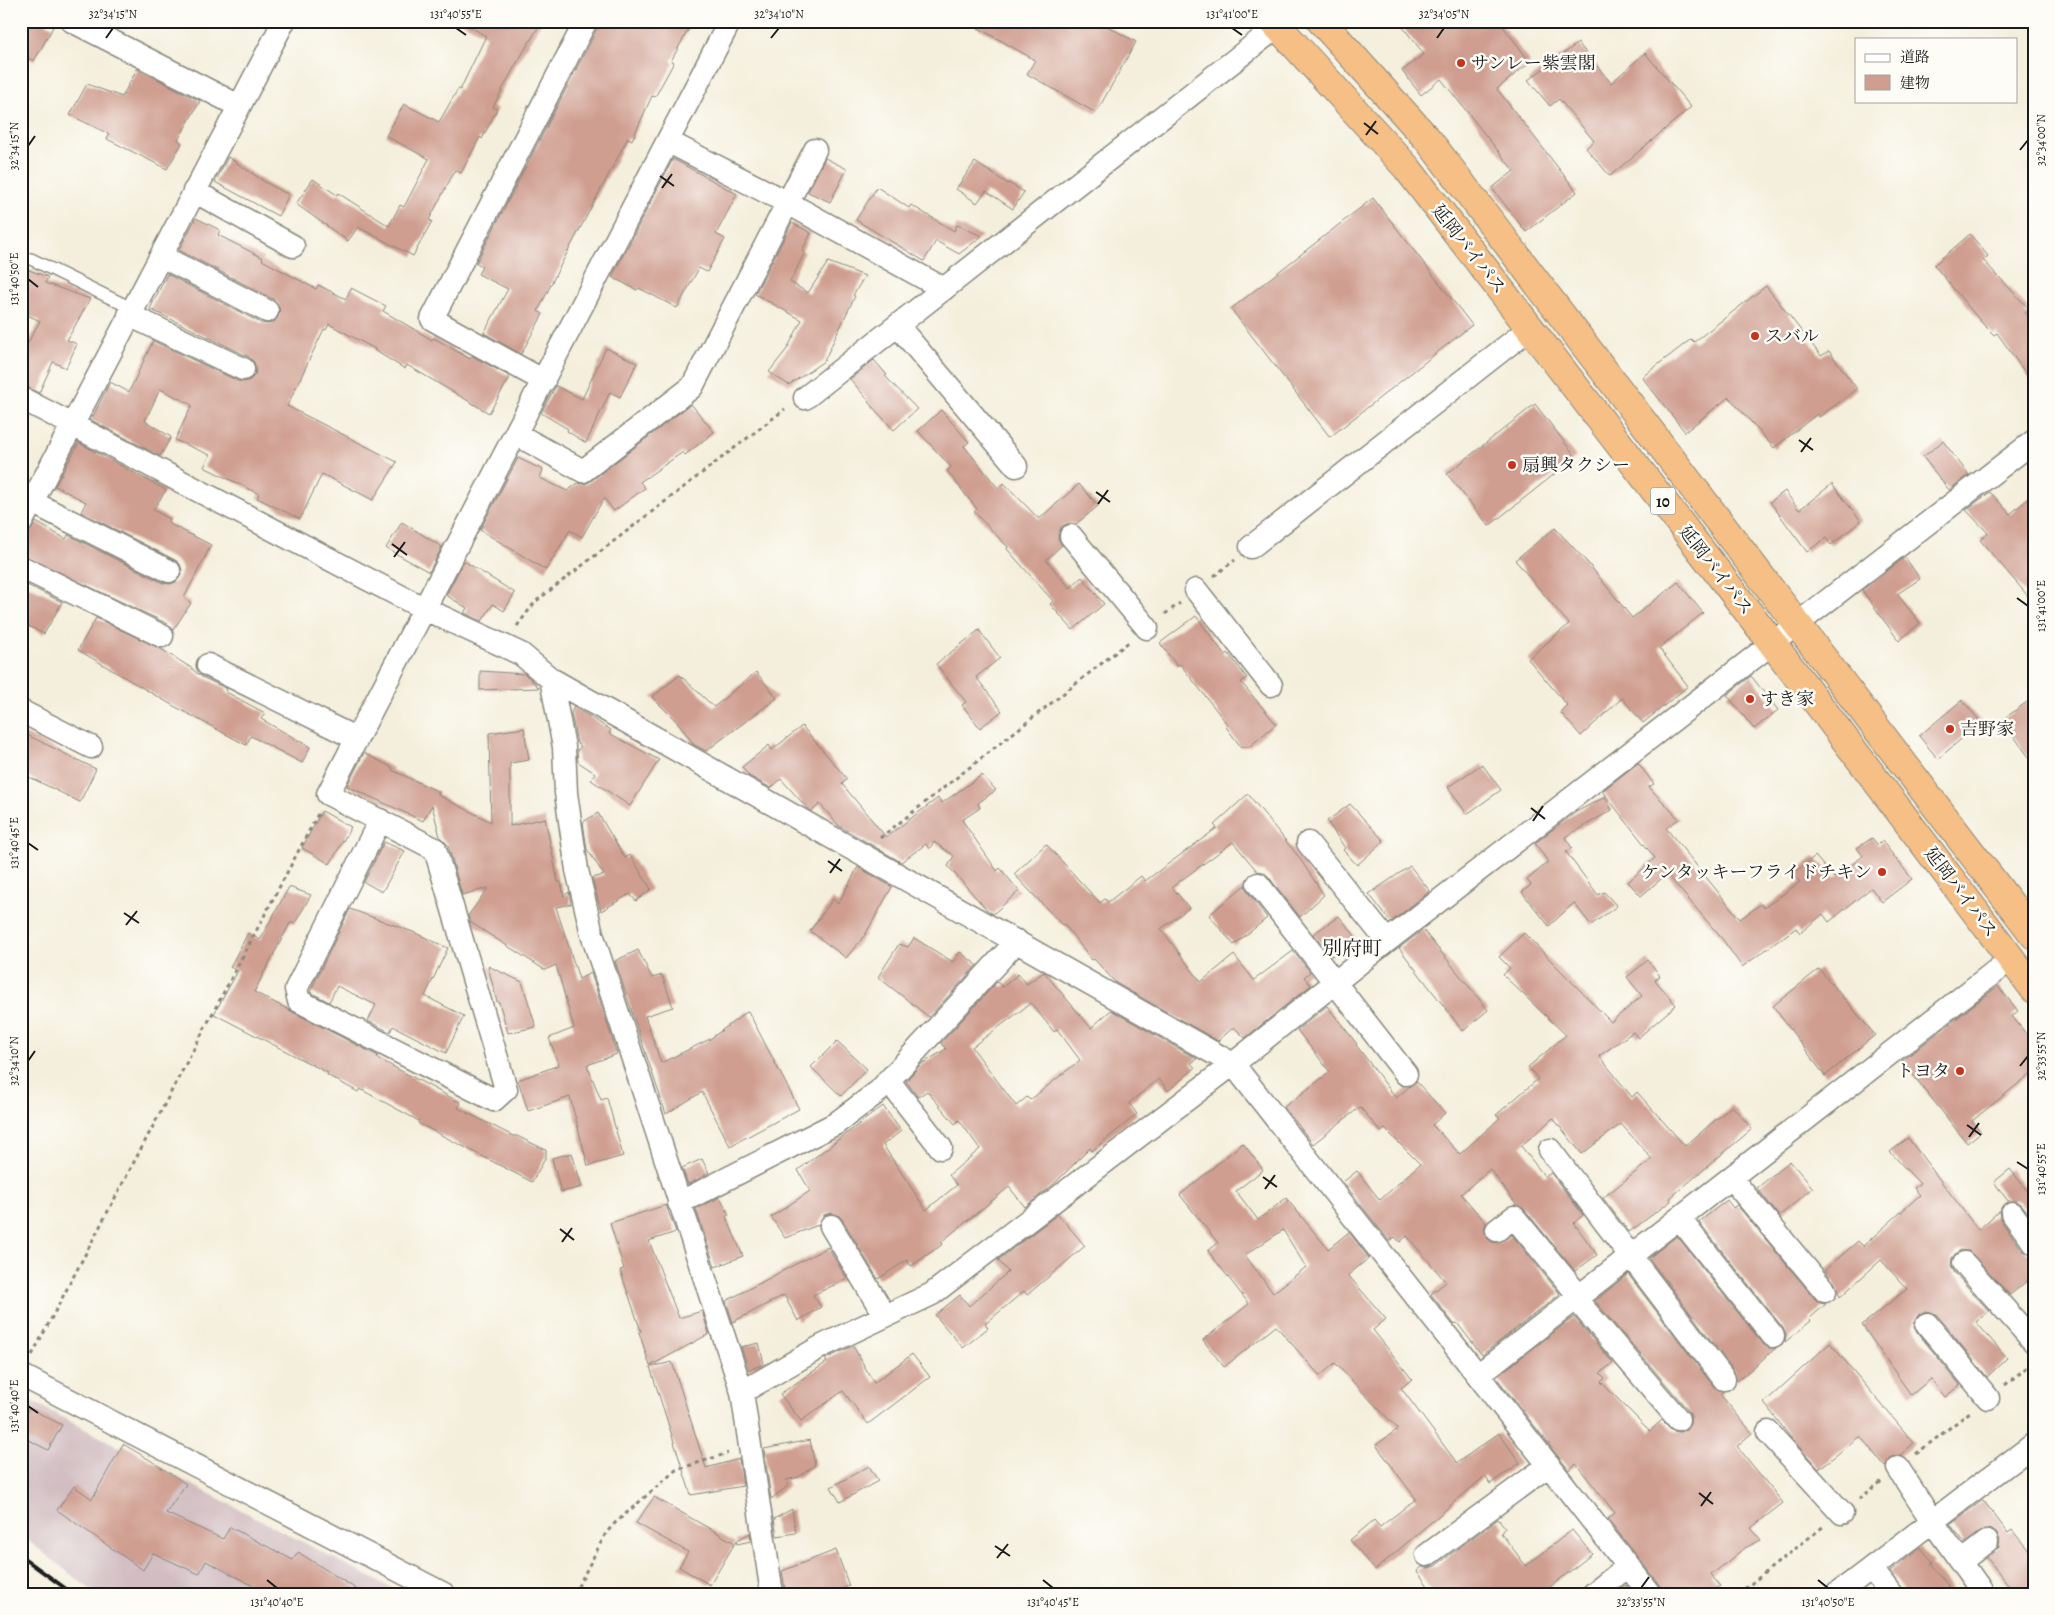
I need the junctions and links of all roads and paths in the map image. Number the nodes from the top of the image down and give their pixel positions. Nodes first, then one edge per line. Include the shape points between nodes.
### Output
1 (72, 21) edge
2 (284, 21) edge
3 (586, 21) edge
4 (730, 21) edge
5 (1321, 21) edge
6 (1275, 24) edge
7 (239, 106) junction
8 (669, 142) junction
9 (815, 150) dead end
10 (194, 191) junction
11 (788, 203) junction
12 (293, 246) dead end
13 (161, 256) junction
14 (31, 259) dead end
15 (944, 289) junction
16 (267, 311) dead end
17 (131, 312) junction
18 (898, 326) junction
19 (1530, 328) junction
20 (243, 369) dead end
21 (544, 381) junction
22 (21, 398) edge
23 (805, 398) joint
24 (73, 425) junction
25 (516, 434) junction
26 (2034, 441) edge
27 (1016, 466) dead end
28 (32, 502) junction
29 (21, 523) edge
30 (1071, 536) dead end
31 (1251, 547) joint
32 (21, 567) edge
33 (168, 571) dead end
34 (1196, 590) junction
35 (425, 609) junction
36 (1796, 625) junction
37 (1147, 628) junction
38 (162, 636) dead end
39 (1772, 643) junction
40 (503, 646) junction
41 (208, 665) dead end
42 (551, 679) junction
43 (1271, 685) dead end
44 (21, 711) edge
45 (357, 739) junction
46 (91, 747) dead end
47 (328, 794) junction
48 (380, 820) junction
49 (1308, 843) dead end
50 (861, 853) junction
51 (1258, 884) dead end
52 (2034, 935) edge
53 (1017, 941) junction
54 (1387, 941) junction
55 (2011, 959) junction
56 (1335, 983) junction
57 (2034, 989) edge
58 (1233, 1064) junction
59 (1406, 1074) dead end
60 (888, 1080) junction
61 (941, 1148) dead end
62 (1550, 1150) dead end
63 (1731, 1178) junction
64 (680, 1204) junction
65 (2012, 1213) dead end
66 (1679, 1218) junction
67 (831, 1226) dead end
68 (1497, 1230) dead end
69 (2034, 1243) edge
70 (1630, 1256) junction
71 (1964, 1263) dead end
72 (1825, 1292) dead end
73 (1578, 1298) junction
74 (885, 1316) junction
75 (1927, 1324) dead end
76 (1773, 1336) dead end
77 (2034, 1342) edge
78 (2034, 1362) edge
79 (21, 1375) edge
80 (1478, 1375) junction
81 (1724, 1378) dead end
82 (742, 1392) junction
83 (1988, 1398) junction
84 (1678, 1419) dead end
85 (1768, 1432) dead end
86 (2034, 1444) edge
87 (750, 1446) junction
88 (1549, 1465) junction
89 (1898, 1468) junction
90 (1842, 1513) junction
91 (1932, 1521) junction
92 (1987, 1542) dead end
93 (1427, 1555) dead end
94 (1961, 1562) junction
95 (1628, 1566) junction
96 (1871, 1568) junction
97 (1982, 1590) dead end
98 (444, 1594) edge
99 (574, 1594) edge
100 (772, 1594) edge
101 (1593, 1594) edge
102 (1650, 1594) edge
103 (1738, 1594) edge
104 (1837, 1594) edge
105 (1891, 1594) edge

1 - 7 street
2 - 7 street
3 - 21 street via 432,319
4 - 8 street
5 - 36 highway, 延岡バイパス / 10 via 1429,141
6 - 15 street
6 - 19 highway, 延岡バイパス / 10 via 1407,168
7 - 10 street
8 - 11 street
8 - 21 street
9 - 11 street
10 - 12 street
10 - 13 street
11 - 15 street
11 - 25 street via 692,387 583,471
13 - 16 street
13 - 17 street
14 - 17 lane
15 - 18 street
17 - 20 street
17 - 24 street
18 - 23 street
18 - 27 street
19 - 31 street
19 - 39 highway, 延岡バイパス / 10
21 - 25 street
22 - 24 street
23 - 40 path via 790,405 535,602
24 - 28 street
24 - 35 street
25 - 35 street
26 - 36 street
28 - 29 street
28 - 33 street
30 - 37 street
31 - 34 path
32 - 38 street
34 - 37 path
34 - 43 street
35 - 40 street
35 - 45 street
36 - 39 street
36 - 52 highway, 延岡バイパス / 10
37 - 50 path
39 - 54 street
39 - 55 highway, 延岡バイパス / 10
40 - 42 street via 521,654
41 - 45 street
42 - 50 street
42 - 64 street via 564,747 566,793 577,870 592,934
44 - 46 street
45 - 47 street
47 - 48 street
47 - 79 path
48 - 48 street via 435,849 506,1089 494,1100 299,1001 296,990
49 - 54 street
50 - 53 street
51 - 56 street
53 - 58 street
53 - 60 street
54 - 56 street
55 - 57 highway, 延岡バイパス / 10
55 - 63 street
56 - 58 street
56 - 59 street
58 - 74 street via 932,1294
58 - 80 street
60 - 61 street
60 - 64 street via 879,1091 835,1124
62 - 70 street
63 - 66 street
63 - 72 street
64 - 82 street
65 - 69 street
66 - 70 street
66 - 76 street
67 - 74 street
68 - 73 street via 1514,1217
70 - 73 street
70 - 81 street
71 - 77 street
73 - 80 street
73 - 84 street
74 - 82 street via 822,1346
75 - 83 street
78 - 83 path
79 - 98 street
80 - 88 street
82 - 87 street
83 - 89 path
85 - 90 street
86 - 91 street
87 - 99 path via 676,1470 606,1533
87 - 100 street
88 - 93 street
88 - 95 street
89 - 90 path
89 - 91 street
90 - 103 path
91 - 94 street
91 - 96 street
92 - 94 street
94 - 97 street
95 - 101 street
95 - 102 street
96 - 104 street
96 - 105 street

